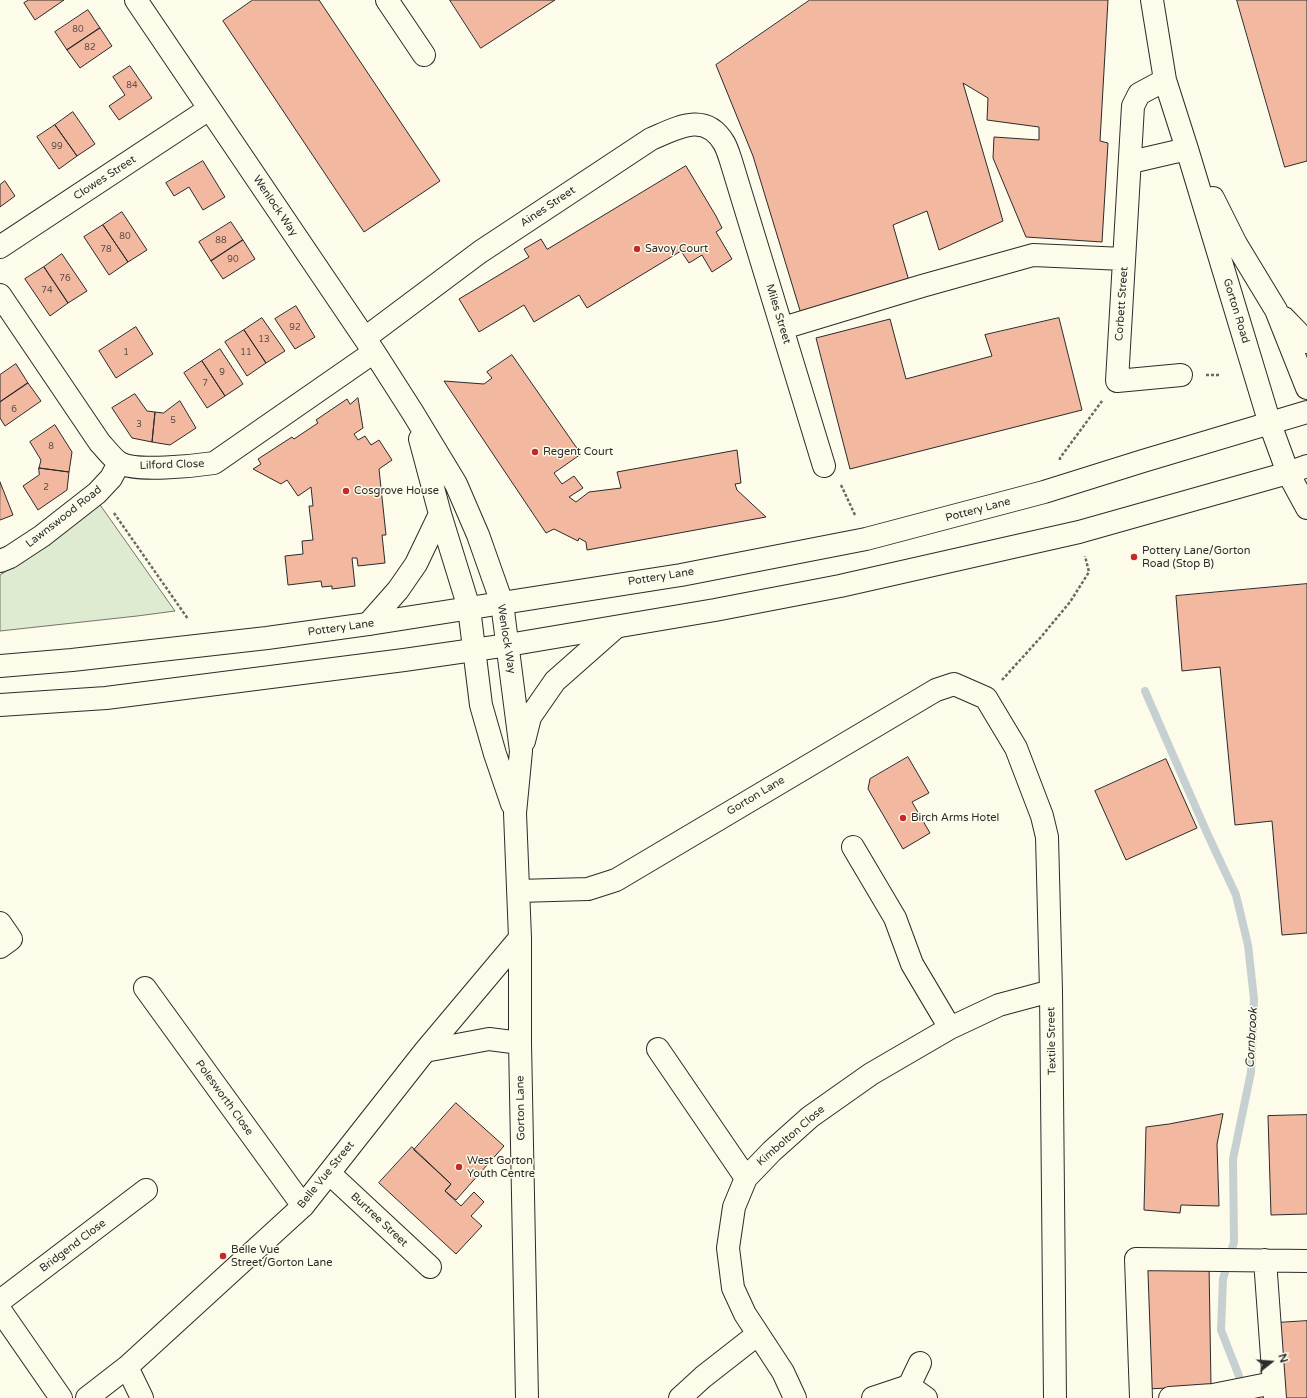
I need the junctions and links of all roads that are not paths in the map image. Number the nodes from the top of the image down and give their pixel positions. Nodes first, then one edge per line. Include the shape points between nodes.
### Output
1 (136, 0) edge
2 (387, 0) edge
3 (1152, 0) edge
4 (424, 56) dead end
5 (1165, 80) junction
6 (209, 109) junction
7 (1188, 149) junction
8 (731, 161) joint
9 (1131, 162) junction
10 (0, 247) edge
11 (1124, 259) junction
12 (0, 294) edge
13 (1276, 310) junction
14 (782, 328) junction
15 (1307, 342) edge
16 (369, 345) junction
17 (1181, 375) dead end
18 (1307, 388) edge
19 (1307, 412) edge
20 (413, 413) junction
21 (1270, 424) junction
22 (120, 463) junction
23 (1298, 470) edge
24 (832, 473) road end
25 (1307, 508) edge
26 (440, 514) junction
27 (0, 561) edge
28 (502, 602) junction
29 (469, 608) junction
30 (368, 624) junction
31 (615, 628) junction
32 (508, 645) junction
33 (474, 650) junction
34 (0, 666) edge
35 (986, 698) joint
36 (0, 705) edge
37 (521, 751) junction
38 (515, 814) junction
39 (853, 847) dead end
40 (518, 891) junction
41 (0, 923) edge
42 (520, 938) junction
43 (0, 947) edge
44 (145, 988) dead end
45 (1051, 991) junction
46 (950, 1028) junction
47 (520, 1043) junction
48 (658, 1049) dead end
49 (426, 1051) junction
50 (329, 1173) junction
51 (746, 1178) junction
52 (146, 1190) dead end
53 (303, 1206) junction
54 (1255, 1260) junction
55 (1307, 1261) edge
56 (430, 1267) dead end
57 (0, 1301) edge
58 (0, 1310) edge
59 (758, 1334) junction
60 (920, 1363) dead end
61 (127, 1367) junction
62 (1272, 1388) edge
63 (918, 1392) edge
64 (61, 1398) edge
65 (87, 1398) edge
66 (142, 1398) edge
67 (527, 1398) edge
68 (680, 1398) edge
69 (795, 1398) edge
70 (873, 1398) edge
71 (1055, 1398) edge
72 (1141, 1398) edge
73 (1170, 1398) edge

1 - 6 main road, Wenlock Way
2 - 4 main road
3 - 5 main road, Gorton Road
5 - 7 main road, Gorton Road
5 - 9 main road, Corbett Street via 1139,94 1133,106
6 - 10 main road, Clowes Street
6 - 16 main road, Wenlock Way
7 - 9 main road
7 - 13 main road, Gorton Road via 1236,244
7 - 21 main road, Gorton Road
8 - 14 main road, Miles Street
8 - 16 main road, Aines Street via 720,137 714,131 696,124 683,126 651,139 480,252
9 - 11 main road, Corbett Street
11 - 14 main road via 1033,255
11 - 17 main road, Corbett Street via 1117,381
12 - 22 main road via 100,443
13 - 15 main road
13 - 18 main road, Gorton Road
14 - 24 main road, Miles Street
16 - 20 main road, Wenlock Way
16 - 22 main road, Lilford Close via 214,463 135,467
19 - 21 main road, Pottery Lane
20 - 26 main road, Wenlock Way
20 - 28 main road, Wenlock Way via 456,484
21 - 23 main road, Gorton Road
21 - 28 main road, Pottery Lane via 1044,492 866,539 681,575
22 - 27 main road, Lawnswood Road via 97,493 42,536
23 - 25 main road, Gorton Road
23 - 31 main road via 1072,534 840,586
26 - 29 main road, Wenlock Way
26 - 30 main road via 416,564 398,590
28 - 29 main road, Pottery Lane
28 - 32 main road, Wenlock Way
29 - 30 main road, Pottery Lane
29 - 33 main road, Wenlock Way
30 - 34 main road, Pottery Lane via 267,638
31 - 32 main road
31 - 37 main road via 555,682 530,717
32 - 33 main road
32 - 37 main road, Wenlock Way
33 - 36 main road via 106,698
33 - 38 main road, Wenlock Way via 481,705
35 - 40 main road, Gorton Lane via 954,684 936,690 616,880 588,888
35 - 45 main road, Textile Street via 1016,748 1042,816 1047,837
37 - 38 main road, Wenlock Way
38 - 40 main road, Wenlock Way
39 - 46 main road via 895,918 912,964
40 - 42 main road, Wenlock Way
41 - 43 main road via 11,939
42 - 47 main road, Gorton Lane
42 - 49 main road, Belle Vue Street
44 - 53 main road, Polesworth Close
45 - 46 main road, Kimbolton Close via 999,1005
45 - 71 main road, Textile Street
46 - 51 main road, Kimbolton Close via 871,1074 810,1117
47 - 49 main road via 489,1039
47 - 67 main road, Gorton Lane
48 - 51 main road
49 - 50 main road, Belle Vue Street
50 - 53 main road, Belle Vue Street
50 - 56 main road, Burtree Street
51 - 59 main road, Kimbolton Close via 734,1207 728,1248 733,1288
52 - 57 main road, Bridgend Close
53 - 61 main road, Belle Vue Street
54 - 55 main road
54 - 62 main road
54 - 72 main road via 1136,1259
58 - 64 main road
59 - 68 main road
59 - 69 main road, Kimbolton Close via 783,1372
60 - 63 main road
61 - 65 main road, Belle Vue Street
61 - 66 main road
62 - 73 main road
63 - 70 main road

